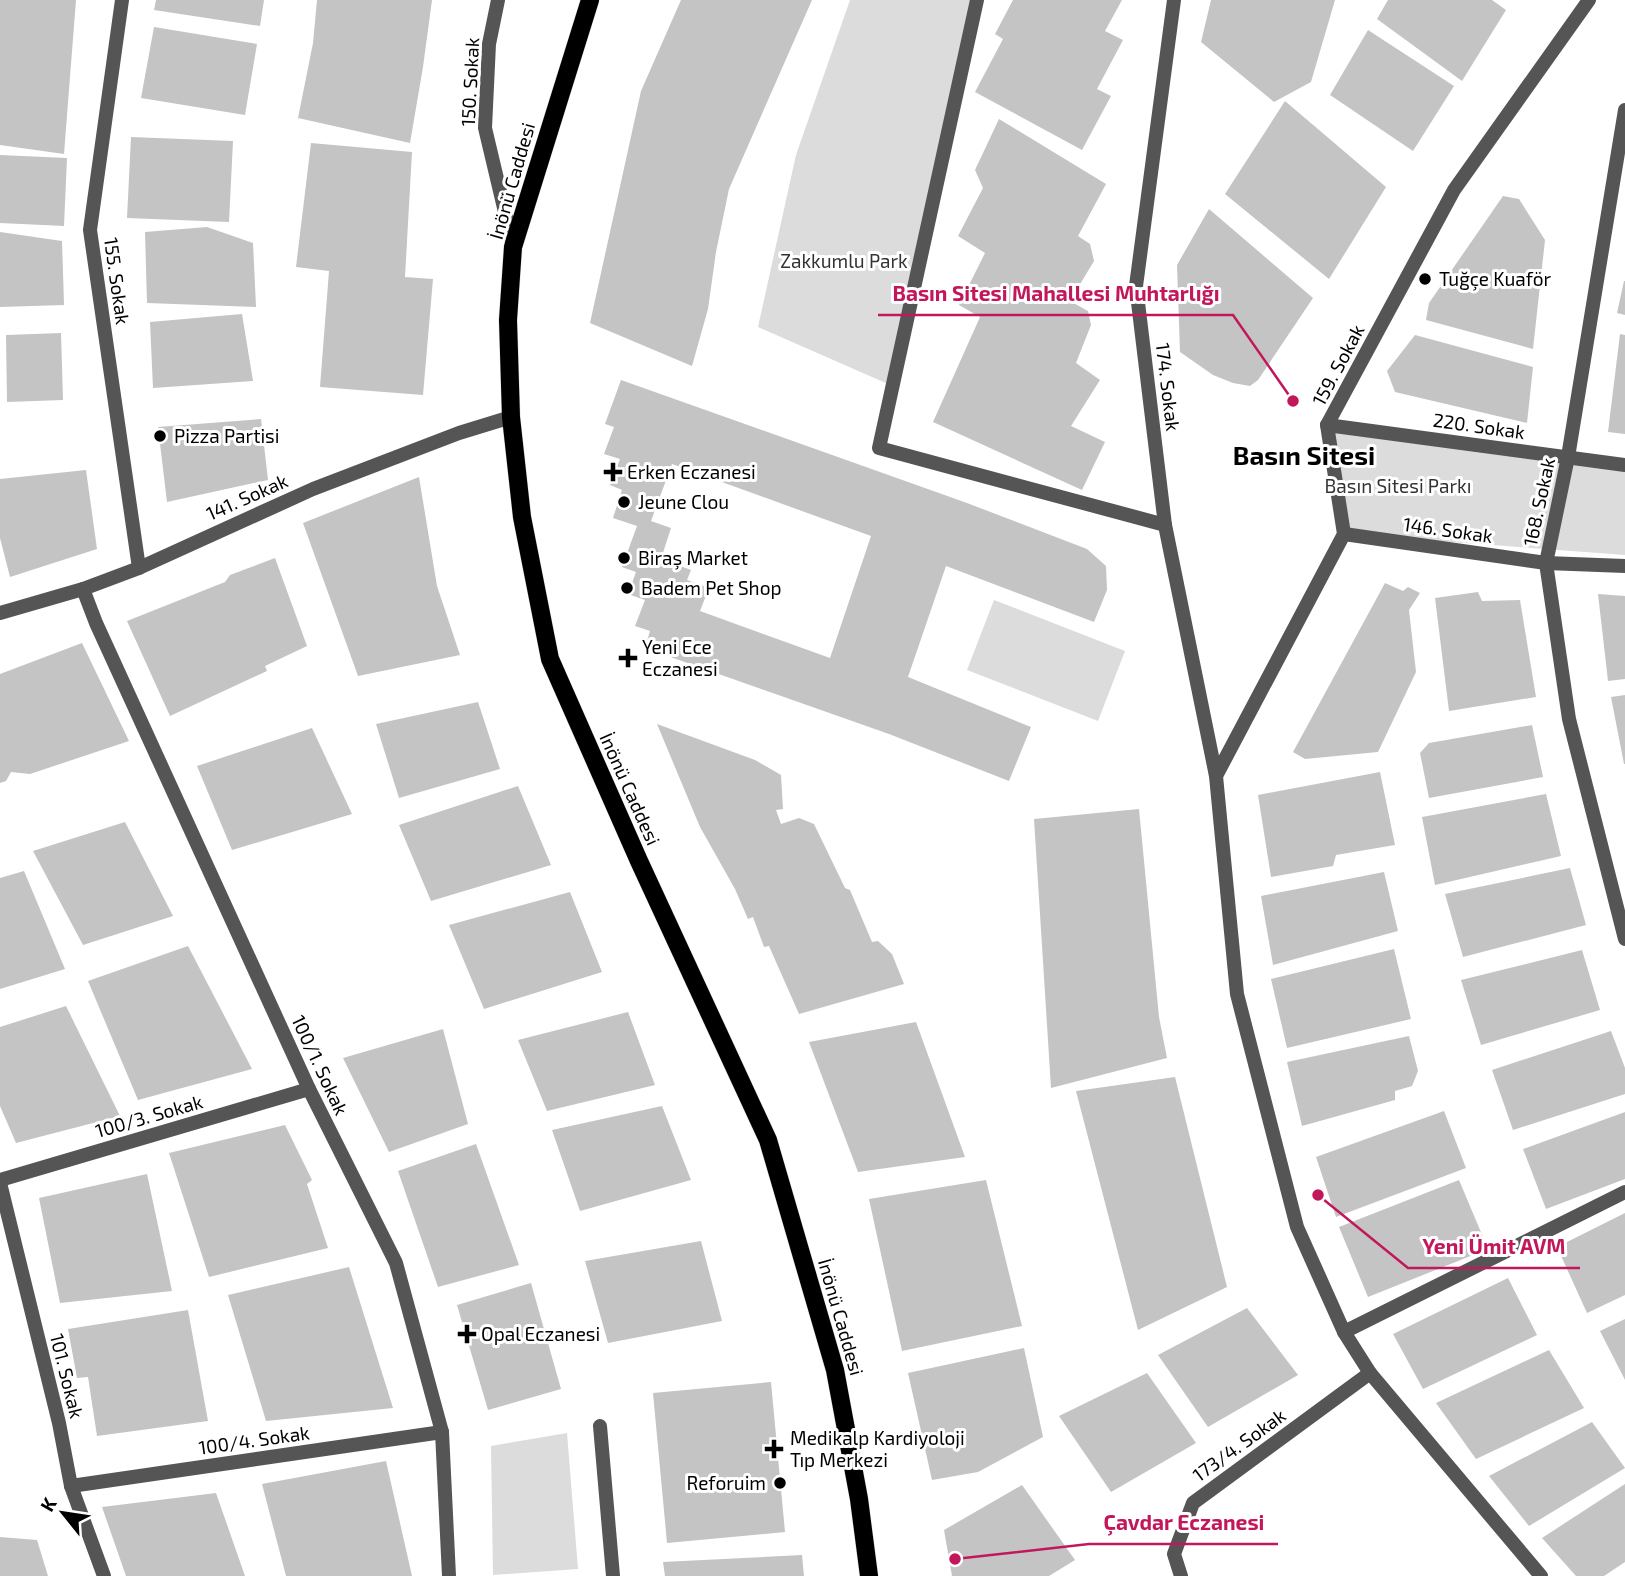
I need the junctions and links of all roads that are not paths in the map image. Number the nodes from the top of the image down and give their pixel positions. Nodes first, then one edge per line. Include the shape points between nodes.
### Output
1 (122, 0) edge
2 (498, 0) edge
3 (590, 0) edge
4 (977, 0) edge
5 (1174, 0) edge
6 (1589, 0) edge
7 (1625, 110) edge
8 (513, 247) junction
9 (511, 417) junction
10 (1328, 425) junction
11 (1568, 457) junction
12 (1625, 465) edge
13 (1166, 525) junction
14 (1345, 534) junction
15 (1546, 563) junction
16 (1625, 566) edge
17 (139, 568) junction
18 (83, 589) junction
19 (0, 613) edge
20 (1216, 776) junction
21 (1625, 939) edge
22 (309, 1089) junction
23 (0, 1182) edge
24 (1625, 1192) edge
25 (1344, 1332) junction
26 (1370, 1373) junction
27 (600, 1426) dead end
28 (442, 1432) junction
29 (71, 1486) junction
30 (104, 1576) edge
31 (449, 1576) edge
32 (613, 1576) edge
33 (869, 1576) edge
34 (1181, 1576) edge
35 (1541, 1576) edge

1 - 17 street, 155. Sokak via 90,230
2 - 8 street, 150. Sokak via 489,44 485,128
3 - 8 main road, İnönü Caddesi
4 - 13 street via 879,448
5 - 13 street, 174. Sokak via 1136,286
6 - 10 street, 159. Sokak via 1454,190
7 - 11 street, 168. Sokak
8 - 9 main road, İnönü Caddesi via 508,320
9 - 17 street, 141. Sokak via 313,489
9 - 33 main road, İnönü Caddesi via 522,517 550,659 768,1140 835,1370
10 - 11 street, 220. Sokak
10 - 14 street, 159. Sokak
11 - 12 street, 220. Sokak
11 - 15 street, 168. Sokak
13 - 20 street, 174. Sokak
14 - 15 street, 146. Sokak
14 - 20 street
15 - 16 street
15 - 21 street, 168. Sokak via 1569,719
17 - 18 street, 141. Sokak
18 - 19 street, 141. Sokak
18 - 22 street, 100/1. Sokak
20 - 25 street, 174. Sokak via 1237,994 1297,1227
22 - 23 street, 100/3. Sokak
22 - 28 street, 100/1. Sokak via 396,1264
23 - 29 street, 101. Sokak
24 - 25 street
25 - 26 street, 174. Sokak
26 - 34 street, 173/4. Sokak via 1194,1503 1174,1554
26 - 35 street, 174. Sokak
27 - 32 street
28 - 29 street, 100/4. Sokak
28 - 31 street, 100/1. Sokak
29 - 30 street, 101. Sokak

